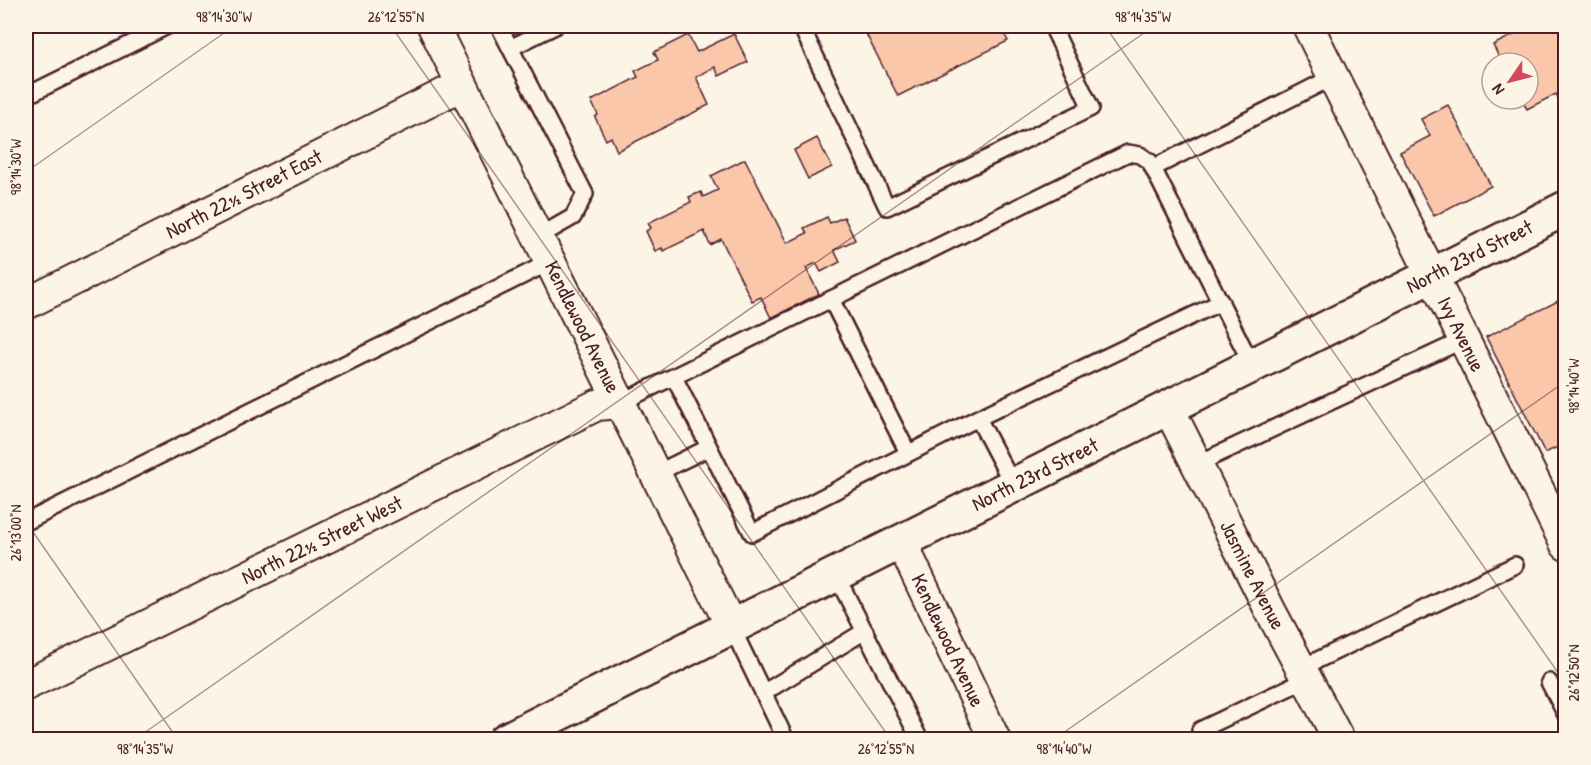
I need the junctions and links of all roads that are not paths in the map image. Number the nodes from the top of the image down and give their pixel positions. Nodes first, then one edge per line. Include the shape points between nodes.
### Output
1 (167, 26) edge
2 (433, 26) edge
3 (499, 26) edge
4 (555, 26) edge
5 (801, 26) edge
6 (1052, 26) edge
7 (1308, 26) edge
8 (510, 48) junction
9 (1333, 77) junction
10 (462, 85) junction
11 (26, 96) edge
12 (1153, 168) junction
13 (1566, 208) edge
14 (544, 250) junction
15 (1431, 274) junction
16 (831, 299) junction
17 (1221, 302) junction
18 (26, 304) edge
19 (1463, 340) junction
20 (1252, 365) junction
21 (674, 377) junction
22 (620, 403) junction
23 (1168, 407) junction
24 (978, 418) junction
25 (708, 448) junction
26 (908, 453) junction
27 (1197, 464) junction
28 (655, 474) junction
29 (1012, 485) junction
30 (26, 522) edge
31 (901, 541) junction
32 (1566, 545) edge
33 (1515, 565) dead end
34 (836, 575) junction
35 (732, 628) junction
36 (865, 631) junction
37 (1304, 673) junction
38 (1549, 682) dead end
39 (26, 685) edge
40 (764, 693) junction
41 (1566, 716) edge
42 (1200, 730) dead end
43 (506, 740) edge
44 (786, 740) edge
45 (920, 740) edge
46 (995, 740) edge
47 (1339, 740) edge

1 - 11 lane
2 - 10 street, Kendlewood Avenue
3 - 8 lane
4 - 8 lane
5 - 6 lane via 887,207 1091,108
7 - 9 street, Ivy Avenue
8 - 14 lane via 585,194 573,217
9 - 12 lane
9 - 15 street, Ivy Avenue
10 - 14 street, Kendlewood Avenue
10 - 18 street, North 22½ Street East
12 - 16 lane via 1140,155 1128,153
12 - 17 lane
13 - 15 main road, North 23rd Street
14 - 22 street, Kendlewood Avenue
14 - 30 lane
15 - 19 street, Ivy Avenue
15 - 20 main road, North 23rd Street
16 - 21 lane
16 - 26 lane
17 - 20 lane
17 - 24 lane
19 - 27 lane
19 - 32 street, Ivy Avenue
20 - 23 main road, North 23rd Street
21 - 22 lane
21 - 25 lane
22 - 28 street, Kendlewood Avenue
22 - 39 street, North 22½ Street West via 597,405
23 - 27 street, Jasmine Avenue
23 - 29 main road, North 23rd Street
24 - 26 lane
24 - 29 lane
25 - 26 lane via 752,533
25 - 28 lane
27 - 37 street, Jasmine Avenue
28 - 35 street, Kendlewood Avenue
29 - 31 main road, North 23rd Street
31 - 34 main road, North 23rd Street
31 - 46 street, Kendlewood Avenue
33 - 37 lane
34 - 35 main road, North 23rd Street
34 - 36 lane
35 - 40 lane
35 - 43 main road, North 23rd Street
36 - 40 lane
36 - 45 lane
37 - 42 lane
37 - 47 street, Jasmine Avenue
38 - 41 lane
40 - 44 lane

